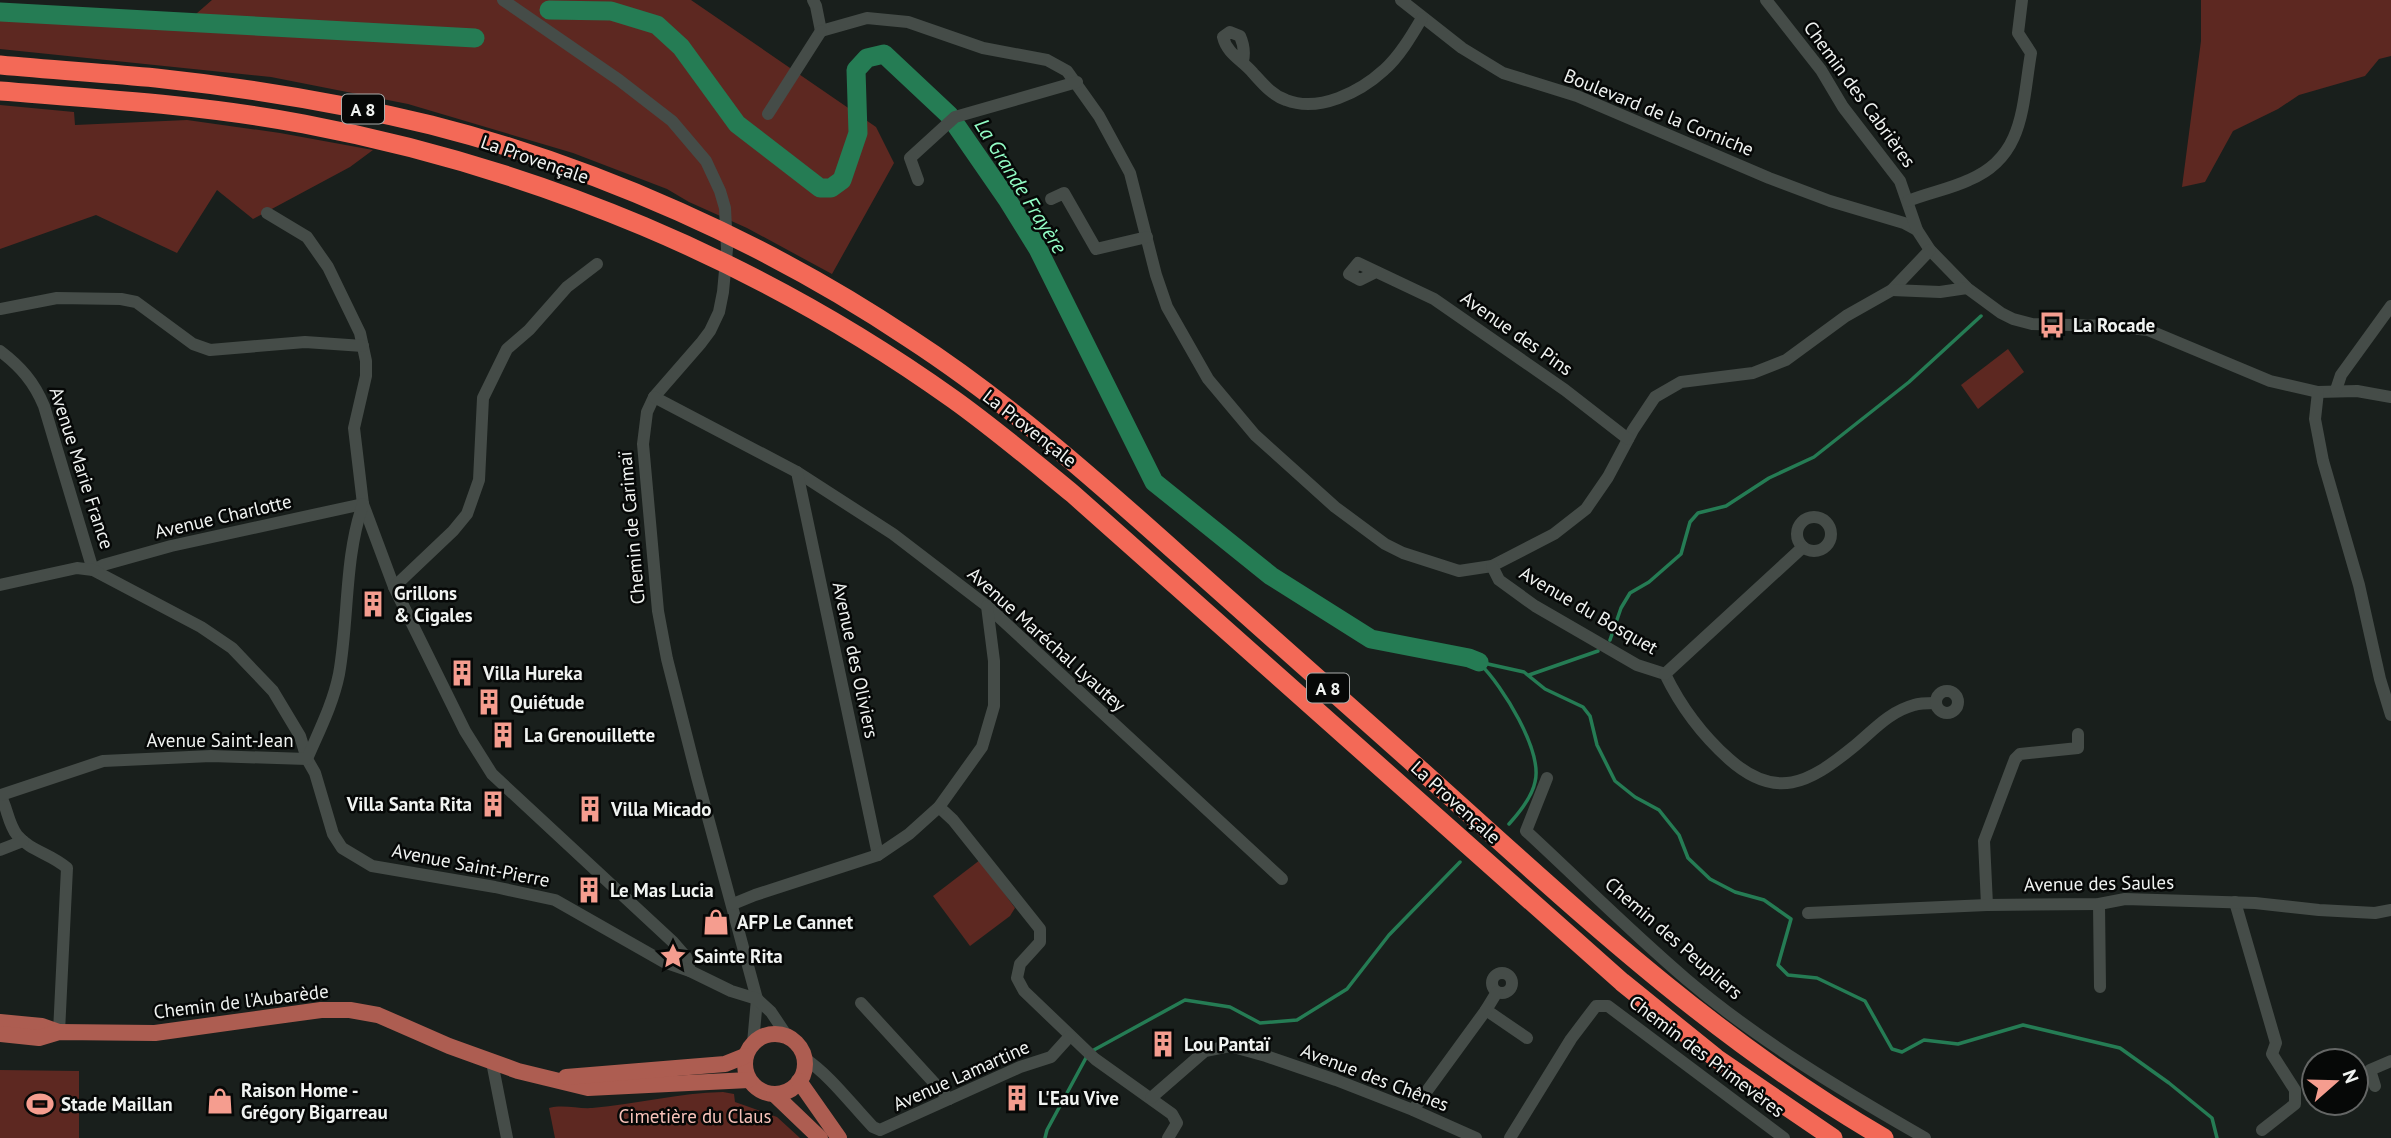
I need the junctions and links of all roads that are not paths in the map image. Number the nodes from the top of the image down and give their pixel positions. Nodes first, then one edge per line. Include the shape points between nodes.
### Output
1 (503, 0) edge
2 (813, 0) edge
3 (1401, 0) edge
4 (1766, 0) edge
5 (2022, 0) edge
6 (1422, 18) junction
7 (821, 31) junction
8 (1243, 61) dead end
9 (0, 65) edge
10 (1077, 82) junction
11 (0, 91) edge
12 (768, 114) dead end
13 (918, 180) dead end
14 (1051, 199) dead end
15 (1908, 201) junction
16 (267, 213) dead end
17 (1917, 230) junction
18 (1147, 237) junction
19 (1930, 250) junction
20 (597, 264) dead end
21 (1376, 271) dead end
22 (1967, 289) junction
23 (1892, 290) junction
24 (2391, 306) edge
25 (0, 309) edge
26 (363, 346) junction
27 (0, 351) edge
28 (2336, 390) junction
29 (2318, 392) junction
30 (654, 397) junction
31 (2391, 397) edge
32 (1628, 439) junction
33 (797, 472) junction
34 (363, 504) junction
35 (1803, 547) dead end
36 (1492, 566) junction
37 (93, 570) junction
38 (0, 585) edge
39 (394, 587) junction
40 (987, 606) junction
41 (1665, 674) junction
42 (1935, 703) dead end
43 (2391, 715) edge
44 (2078, 734) dead end
45 (307, 759) junction
46 (1547, 778) dead end
47 (1, 795) edge
48 (939, 807) junction
49 (23, 841) junction
50 (0, 849) edge
51 (878, 855) junction
52 (1282, 879) dead end
53 (2235, 902) junction
54 (733, 904) junction
55 (2099, 904) junction
56 (1987, 905) junction
57 (2391, 910) edge
58 (1808, 913) dead end
59 (690, 971) junction
60 (2100, 987) dead end
61 (1497, 992) dead end
62 (757, 999) junction
63 (861, 1003) dead end
64 (1486, 1010) junction
65 (0, 1022) edge
66 (59, 1032) junction
67 (0, 1034) edge
68 (787, 1036) junction
69 (1070, 1036) junction
70 (1527, 1038) dead end
71 (749, 1049) junction
72 (804, 1058) junction
73 (2391, 1061) edge
74 (492, 1062) junction
75 (542, 1079) junction
76 (749, 1080) junction
77 (799, 1082) junction
78 (2375, 1086) dead end
79 (774, 1094) junction
80 (1151, 1098) junction
81 (949, 1100) junction
82 (1413, 1110) junction
83 (2262, 1130) dead end
84 (1775, 1136) edge
85 (507, 1138) edge
86 (820, 1138) edge
87 (839, 1138) edge
88 (1168, 1138) edge
89 (1476, 1138) edge
90 (1510, 1138) edge
91 (1833, 1138) edge
92 (1884, 1138) edge
93 (1925, 1138) edge

1 - 30 street, Chemin de Carimaï via 672,121 706,161 720,191 727,249 719,312 701,343
2 - 7 street
3 - 6 street, Boulevard de la Corniche
4 - 15 street, Chemin des Cabrières via 1900,181
5 - 15 street via 2018,33 2031,53 2016,134 2003,159 1968,181
6 - 8 street via 1386,69 1356,91 1317,104 1283,99 1266,88
6 - 17 street, Boulevard de la Corniche via 1503,73 1577,96 1769,178
7 - 10 street via 867,18 908,22 983,48 1047,60
7 - 12 street
9 - 92 highway, La Provençale / A 8 via 231,87 436,127 506,147 646,199 845,298 1018,416 1083,469 1652,975 1767,1064
10 - 13 street via 951,121 910,158
10 - 18 street via 1130,173
11 - 91 highway, La Provençale / A 8 via 247,114 444,155 599,207 750,275 849,330 1000,435 1073,494 1666,1020
14 - 18 street via 1064,193 1096,248
15 - 17 street, Chemin des Cabrières
16 - 26 street via 307,237 328,267
17 - 19 street, Chemin des Cabrières
18 - 36 street via 1167,307 1185,341 1208,379 1255,435 1335,507 1385,544 1459,571
19 - 22 street, Chemin des Cabrières
19 - 23 street
20 - 39 street via 567,287 507,349 483,398 479,480 467,514
21 - 32 street, Avenue des Pins via 1434,299
22 - 23 street
22 - 29 street, Chemin des Cabrières via 2012,319 2148,330 2270,380
23 - 32 street via 1846,316 1786,360 1753,373 1681,382 1656,397
24 - 28 street via 2340,375
25 - 26 street via 57,298 121,299 136,302 193,344 211,350 296,342
26 - 34 street via 366,376 354,428
27 - 37 street, Avenue Marie France via 20,367 40,396
28 - 29 street
28 - 31 street
29 - 43 street via 2315,419 2323,461 2360,585
30 - 33 street, Avenue Maréchal Lyautey
30 - 54 street, Chemin de Carimaï via 643,444 658,611
32 - 36 street via 1586,509 1554,534
33 - 40 street, Avenue Maréchal Lyautey via 893,534
33 - 51 street, Avenue des Oliviers
34 - 37 street, Avenue Charlotte via 171,546
34 - 39 street
34 - 45 street, Avenue Saint-Jean via 355,528 339,674 328,714
35 - 41 street
36 - 41 street, Avenue du Bosquet via 1499,580 1535,606 1637,665
37 - 38 street via 77,568
37 - 45 street, Avenue Saint-Pierre via 232,648 286,709
39 - 59 street via 464,731 492,774 673,942
40 - 48 street via 994,706 982,747
40 - 52 street, Avenue Maréchal Lyautey
41 - 42 street, Avenue du Bosquet via 1697,728 1745,774 1770,784 1795,783 1852,748 1882,720 1914,705
44 - 56 street via 2078,748 2020,754 2015,759 1984,841
45 - 47 street, Avenue Saint-Jean via 211,756 103,761
45 - 59 street, Avenue Saint-Pierre via 333,834 342,848 372,866 555,900 664,962
46 - 93 street, Chemin des Peupliers via 1526,831 1705,994 1785,1052
47 - 49 street via 14,832
48 - 51 street
48 - 69 street via 1040,929 1040,942 1020,964 1017,978 1024,991
49 - 50 street
49 - 66 street via 67,868
51 - 54 street
53 - 55 street, Avenue des Saules via 2125,899
53 - 57 street, Avenue des Saules via 2375,913
53 - 83 street via 2276,1043 2272,1054 2295,1090 2295,1104
54 - 62 street, Chemin de Carimaï
55 - 56 street, Avenue des Saules
55 - 60 street
56 - 58 street, Avenue des Saules
59 - 62 street, Avenue Saint-Pierre
61 - 64 street
62 - 68 street
62 - 71 street, Chemin de Carimaï
63 - 81 street
64 - 70 street
64 - 82 street
65 - 66 main road, Chemin de l'Aubarède
66 - 67 main road, Chemin de l'Aubarède via 39,1038
66 - 74 main road, Chemin de l'Aubarède via 155,1033 350,1010 378,1015
68 - 71 main road via 769,1034
68 - 72 main road via 799,1045
69 - 80 street
69 - 81 street, Avenue Lamartine via 1051,1057
71 - 75 main road, Chemin de l'Aubarède via 724,1064
71 - 76 main road via 745,1072
72 - 77 main road
72 - 81 street, Avenue Lamartine via 830,1077 838,1091 880,1130
73 - 78 street via 2370,1070
74 - 75 main road, Chemin de l'Aubarède
74 - 85 street
75 - 76 main road, Chemin de l'Aubarède via 588,1087
76 - 79 main road
77 - 79 main road
77 - 87 main road
79 - 86 main road
80 - 82 street, Avenue des Chênes via 1205,1051 1230,1046
80 - 88 street via 1177,1123
82 - 89 street, Avenue des Chênes
84 - 90 street, Chemin des Primevères via 1608,1006 1596,1006

